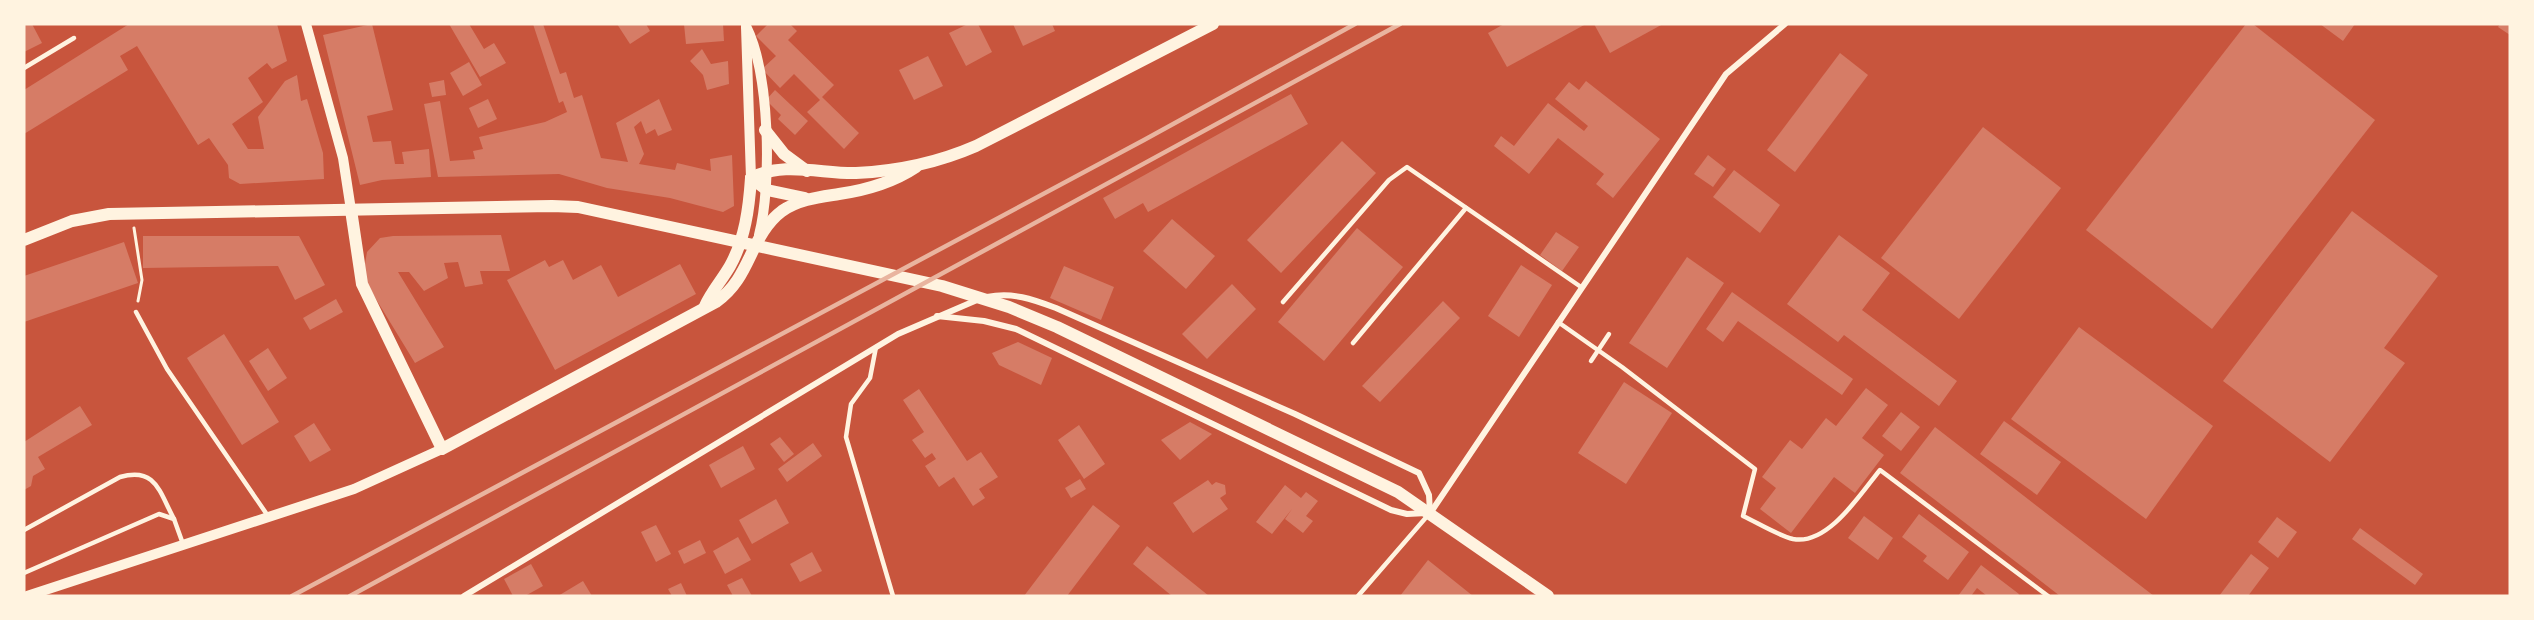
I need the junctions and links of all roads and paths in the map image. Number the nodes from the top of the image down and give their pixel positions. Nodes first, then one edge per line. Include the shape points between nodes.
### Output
1 (306, 24) edge
2 (1213, 24) edge
3 (1785, 24) edge
4 (746, 25) edge
5 (74, 38) dead end
6 (24, 68) edge
7 (765, 130) junction
8 (916, 167) junction
9 (768, 171) junction
10 (808, 171) junction
11 (752, 178) junction
12 (767, 190) junction
13 (812, 198) junction
14 (1466, 208) junction
15 (351, 210) junction
16 (133, 212) junction
17 (758, 236) junction
18 (24, 240) edge
19 (1581, 287) junction
20 (1283, 302) dead end
21 (705, 306) junction
22 (136, 312) joint
23 (935, 316) junction
24 (1558, 322) junction
25 (1609, 334) dead end
26 (1353, 343) dead end
27 (876, 347) junction
28 (1598, 350) junction
29 (1592, 361) dead end
30 (442, 449) junction
31 (1430, 512) junction
32 (270, 518) junction
33 (174, 519) junction
34 (24, 530) edge
35 (183, 544) junction
36 (24, 573) edge
37 (27, 596) edge
38 (464, 596) edge
39 (893, 596) edge
40 (1358, 596) edge
41 (1548, 596) edge
42 (2048, 596) edge

1 - 15 street via 343,158
2 - 8 main road via 976,146
3 - 19 street via 1726,74
4 - 7 street via 757,53
4 - 11 street
5 - 6 lane
7 - 9 street
7 - 10 main road via 784,154
8 - 10 main road
8 - 13 main road via 888,183
9 - 10 main road
9 - 11 main road
9 - 12 street
11 - 12 main road
11 - 21 main road via 740,244
12 - 13 main road
12 - 17 street
13 - 17 main road via 784,210
14 - 19 lane
14 - 20 lane via 1407,167 1389,180
14 - 26 lane
15 - 16 main road
15 - 30 main road via 357,260 368,299
15 - 31 main road via 578,207 942,286 1009,307 1165,378 1398,492
16 - 18 main road via 92,215
16 - 22 path via 142,280
17 - 21 main road via 747,268 734,287
19 - 24 street
21 - 30 main road
22 - 32 lane via 167,369
23 - 27 street
23 - 31 street via 1017,329 1391,510 1407,514
23 - 31 street via 971,301 1009,294 1056,308 1419,473 1429,495
24 - 28 lane
24 - 31 street
25 - 28 lane
27 - 38 street
27 - 39 lane via 870,378 851,404 846,437
28 - 29 lane
28 - 42 lane via 1755,469 1743,516 1794,539 1814,536 1833,526 1880,470
30 - 32 street via 354,489
31 - 40 lane
31 - 41 main road
32 - 35 street
33 - 34 lane via 152,478 137,472 120,477
33 - 35 lane
33 - 36 lane via 159,514
35 - 37 street

